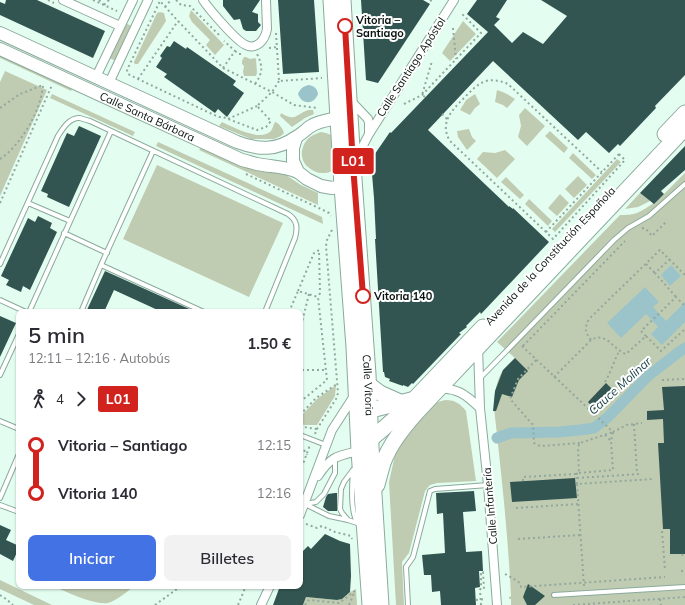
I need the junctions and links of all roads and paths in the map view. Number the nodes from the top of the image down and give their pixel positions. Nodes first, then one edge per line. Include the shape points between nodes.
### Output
1 (63, 0) edge
2 (93, 0) edge
3 (99, 0) edge
4 (109, 0) edge
5 (133, 0) edge
6 (148, 0) edge
7 (171, 0) edge
8 (176, 0) edge
9 (203, 0) edge
10 (266, 0) edge
11 (331, 0) edge
12 (343, 0) edge
13 (430, 0) edge
14 (454, 0) edge
15 (159, 1) edge
16 (434, 3) dead end
17 (104, 5) junction
18 (165, 7) junction
19 (118, 11) dead end
20 (462, 14) dead end
21 (178, 21) junction
22 (120, 26) junction
23 (453, 28) dead end
24 (276, 32) dead end
25 (0, 33) edge
26 (277, 47) junction
27 (268, 48) dead end
28 (0, 49) edge
29 (257, 54) dead end
30 (456, 59) junction
31 (432, 60) dead end
32 (450, 65) junction
33 (223, 68) junction
34 (453, 68) dead end
35 (96, 77) junction
36 (322, 78) dead end
37 (138, 79) junction
38 (279, 81) junction
39 (47, 82) dead end
40 (109, 83) junction
41 (52, 84) junction
42 (255, 84) junction
43 (471, 85) dead end
44 (58, 87) dead end
45 (474, 88) junction
46 (272, 92) junction
47 (422, 95) junction
48 (425, 98) dead end
49 (404, 104) dead end
50 (258, 106) junction
51 (0, 108) edge
52 (317, 108) dead end
53 (685, 113) edge
54 (442, 114) dead end
55 (350, 115) junction
56 (228, 119) junction
57 (447, 119) junction
58 (685, 128) edge
59 (111, 131) junction
60 (369, 134) junction
61 (296, 138) junction
62 (153, 150) junction
63 (0, 159) edge
64 (353, 165) junction
65 (298, 172) junction
66 (602, 172) junction
67 (245, 173) dead end
68 (685, 184) edge
69 (342, 186) junction
70 (0, 203) edge
71 (28, 203) junction
72 (332, 218) dead end
73 (70, 221) junction
74 (666, 222) dead end
75 (333, 225) dead end
76 (639, 227) dead end
77 (546, 232) junction
78 (64, 233) junction
79 (628, 239) dead end
80 (107, 253) junction
81 (670, 259) junction
82 (0, 264) edge
83 (101, 264) junction
84 (646, 264) junction
85 (655, 274) junction
86 (685, 275) edge
87 (298, 291) junction
88 (309, 294) junction
89 (318, 297) junction
90 (676, 297) junction
91 (0, 300) edge
92 (685, 306) edge
93 (20, 309) edge
94 (30, 309) edge
95 (82, 309) edge
96 (198, 309) edge
97 (266, 309) edge
98 (290, 309) edge
99 (303, 318) edge
100 (685, 329) edge
101 (646, 336) junction
102 (16, 340) edge
103 (516, 340) junction
104 (591, 340) junction
105 (523, 346) junction
106 (478, 347) junction
107 (620, 350) junction
108 (536, 360) junction
109 (303, 370) edge
110 (326, 370) junction
111 (0, 375) edge
112 (554, 377) junction
113 (685, 379) edge
114 (479, 380) junction
115 (662, 380) dead end
116 (605, 382) dead end
117 (337, 383) junction
118 (362, 388) junction
119 (440, 388) junction
120 (303, 400) edge
121 (410, 405) junction
122 (480, 408) junction
123 (364, 410) junction
124 (303, 412) edge
125 (340, 418) junction
126 (0, 421) edge
127 (634, 424) junction
128 (642, 424) dead end
129 (303, 427) edge
130 (16, 428) edge
131 (613, 432) junction
132 (605, 435) junction
133 (303, 436) edge
134 (611, 440) junction
135 (327, 442) junction
136 (580, 443) junction
137 (303, 449) edge
138 (363, 454) junction
139 (337, 456) junction
140 (16, 461) edge
141 (303, 465) edge
142 (578, 473) junction
143 (559, 474) junction
144 (560, 478) dead end
145 (577, 478) junction
146 (653, 479) dead end
147 (523, 481) dead end
148 (577, 484) junction
149 (312, 485) junction
150 (488, 485) junction
151 (374, 495) junction
152 (0, 498) edge
153 (304, 504) junction
154 (578, 504) junction
155 (0, 505) edge
156 (516, 508) dead end
157 (16, 511) edge
158 (354, 513) junction
159 (348, 520) junction
160 (306, 524) dead end
161 (361, 528) junction
162 (662, 530) dead end
163 (580, 535) junction
164 (518, 539) dead end
165 (353, 544) dead end
166 (665, 570) dead end
167 (682, 570) dead end
168 (505, 574) dead end
169 (682, 575) dead end
170 (665, 577) dead end
171 (584, 583) junction
172 (685, 587) edge
173 (176, 589) edge
174 (245, 589) edge
175 (269, 589) edge
176 (486, 590) dead end
177 (354, 592) junction
178 (584, 594) junction
179 (554, 595) dead end
180 (0, 596) edge
181 (357, 597) dead end
182 (685, 597) edge
183 (485, 599) dead end
184 (660, 599) junction
185 (315, 600) junction
186 (476, 600) dead end
187 (481, 600) junction
188 (339, 604) edge
189 (13, 605) edge
190 (155, 605) edge
191 (238, 605) edge
192 (261, 605) edge
193 (305, 605) edge
194 (313, 605) edge
195 (350, 605) edge
196 (370, 605) edge
197 (381, 605) edge
198 (408, 605) edge
199 (481, 605) edge
200 (497, 605) edge
201 (573, 605) edge
202 (661, 605) edge

1 - 22 street
2 - 17 path
3 - 17 path
4 - 17 path
5 - 22 street
6 - 40 street
7 - 18 path
8 - 33 path via 181,5 190,6 235,51
9 - 10 street via 241,43 250,47 265,38
11 - 55 highway, Calle Vitoria
12 - 55 highway, Calle Vitoria
13 - 16 path
14 - 60 street, Calle Santiago Apóstol
15 - 18 path
15 - 37 path via 127,70 128,74
17 - 19 path
18 - 21 path
20 - 30 path via 481,33
21 - 33 path
21 - 37 path
22 - 35 street
23 - 30 path
24 - 26 path
25 - 35 main road, Calle Santa Bárbara
26 - 27 path
26 - 38 path
28 - 65 main road, Calle Santa Bárbara via 242,160
29 - 42 path via 262,66
30 - 32 path
31 - 47 path
32 - 34 path
32 - 47 path
33 - 42 path
35 - 40 main road, Calle Santa Bárbara
36 - 38 path
37 - 56 path
38 - 46 path
39 - 41 path
40 - 61 main road, Calle Santa Bárbara via 253,147 280,146
41 - 44 path
41 - 70 path
42 - 46 path
43 - 45 path
45 - 57 path
45 - 66 path via 482,82 491,80 508,84
46 - 50 path
46 - 52 path via 294,105
47 - 48 path
47 - 49 path
50 - 56 path
50 - 56 path via 272,121 262,129 257,130
51 - 63 path via 20,94 43,85 31,122 24,134
53 - 121 highway, Avenida de la Constitución Española
54 - 57 path
55 - 60 street, Calle Santiago Apóstol via 368,119
55 - 61 main road via 312,125
55 - 64 highway, Calle Vitoria
55 - 69 highway, Calle Vitoria
57 - 77 path via 446,129 450,141
58 - 106 highway, Avenida de la Constitución Española
59 - 62 lane
59 - 71 lane via 90,121 78,118 71,120 58,136
59 - 73 lane
60 - 64 street, Calle Santiago Apóstol
61 - 65 main road via 293,161
62 - 80 lane
62 - 97 lane via 292,217 296,223 295,238
64 - 69 main road
64 - 118 highway, Calle Vitoria
65 - 69 main road via 321,186
66 - 77 path
66 - 77 path via 619,154 625,160 553,239
67 - 72 path via 329,213
68 - 103 lane via 649,216 614,240
69 - 118 highway, Calle Vitoria
71 - 73 lane
71 - 82 lane
73 - 78 lane
74 - 76 path via 652,236 646,229
75 - 117 path via 326,246
78 - 80 lane
78 - 94 lane
79 - 105 path
80 - 83 lane
81 - 84 path via 660,250
81 - 85 path
81 - 86 path
83 - 95 lane
83 - 96 lane
84 - 85 path
84 - 104 path via 589,319 585,330
85 - 90 path
87 - 88 path
87 - 89 path via 314,253 319,250
87 - 98 path
88 - 89 path
88 - 99 path
89 - 110 path
90 - 92 path
90 - 101 path via 641,331
91 - 93 lane
100 - 101 path via 662,351
101 - 107 path via 626,354
102 - 111 lane
103 - 105 path
103 - 114 lane
104 - 107 path via 596,337 603,338
104 - 112 path
105 - 108 path
106 - 114 street, Calle Infantería
106 - 119 highway, Avenida de la Constitución Española
107 - 116 path
108 - 112 path
108 - 136 path via 518,379 510,399 533,425 534,443 540,446
109 - 110 path
110 - 120 path via 327,380
112 - 131 path
113 - 115 path
114 - 122 street, Calle Infantería
117 - 124 path via 316,398
117 - 129 path via 336,399 317,429
118 - 121 highway
118 - 123 highway, Calle Vitoria
118 - 125 street
119 - 121 highway, Avenida de la Constitución Española
119 - 122 street via 460,392
121 - 123 highway
121 - 138 highway via 387,437
121 - 151 highway via 401,431 383,463
122 - 150 street, Calle Infantería
123 - 125 street
123 - 138 highway, Calle Vitoria
125 - 135 street
126 - 130 lane
127 - 128 path
127 - 131 path
127 - 145 path via 638,474
131 - 132 path
131 - 134 path
132 - 134 path
132 - 136 path
133 - 135 lane
134 - 142 path via 613,470
135 - 139 street
135 - 149 street
136 - 142 path
137 - 141 path via 307,455
138 - 139 street
138 - 151 highway, Calle Vitoria
138 - 158 lane via 352,484
138 - 159 lane via 341,489 340,509
138 - 161 highway, Calle Vitoria
139 - 149 street
139 - 153 lane via 335,473 324,494 316,502
140 - 152 lane
142 - 143 path
142 - 145 path
143 - 144 path
143 - 147 path via 523,477
145 - 148 path
146 - 148 path
148 - 154 path
149 - 153 street
150 - 198 lane via 430,491 413,557 406,567
150 - 200 street, Calle Infantería
151 - 197 highway, Calle Vitoria
153 - 159 lane via 329,516
154 - 156 path
154 - 163 path
155 - 157 lane
158 - 159 lane
158 - 161 lane
159 - 161 lane
160 - 165 path via 317,528 322,526 351,536
161 - 196 highway, Calle Vitoria
162 - 166 path
163 - 164 path
163 - 171 path
167 - 169 path
168 - 171 path via 514,578 521,587
170 - 171 path
171 - 178 path
172 - 178 lane
173 - 190 path
174 - 191 path
175 - 192 street
176 - 187 path via 480,572
177 - 181 path via 356,589
177 - 188 path
177 - 195 path
178 - 179 lane
180 - 189 path
182 - 184 path
183 - 187 path
184 - 201 path
184 - 202 path
185 - 188 path
185 - 193 path via 307,600
185 - 194 path
186 - 187 path
187 - 199 path

